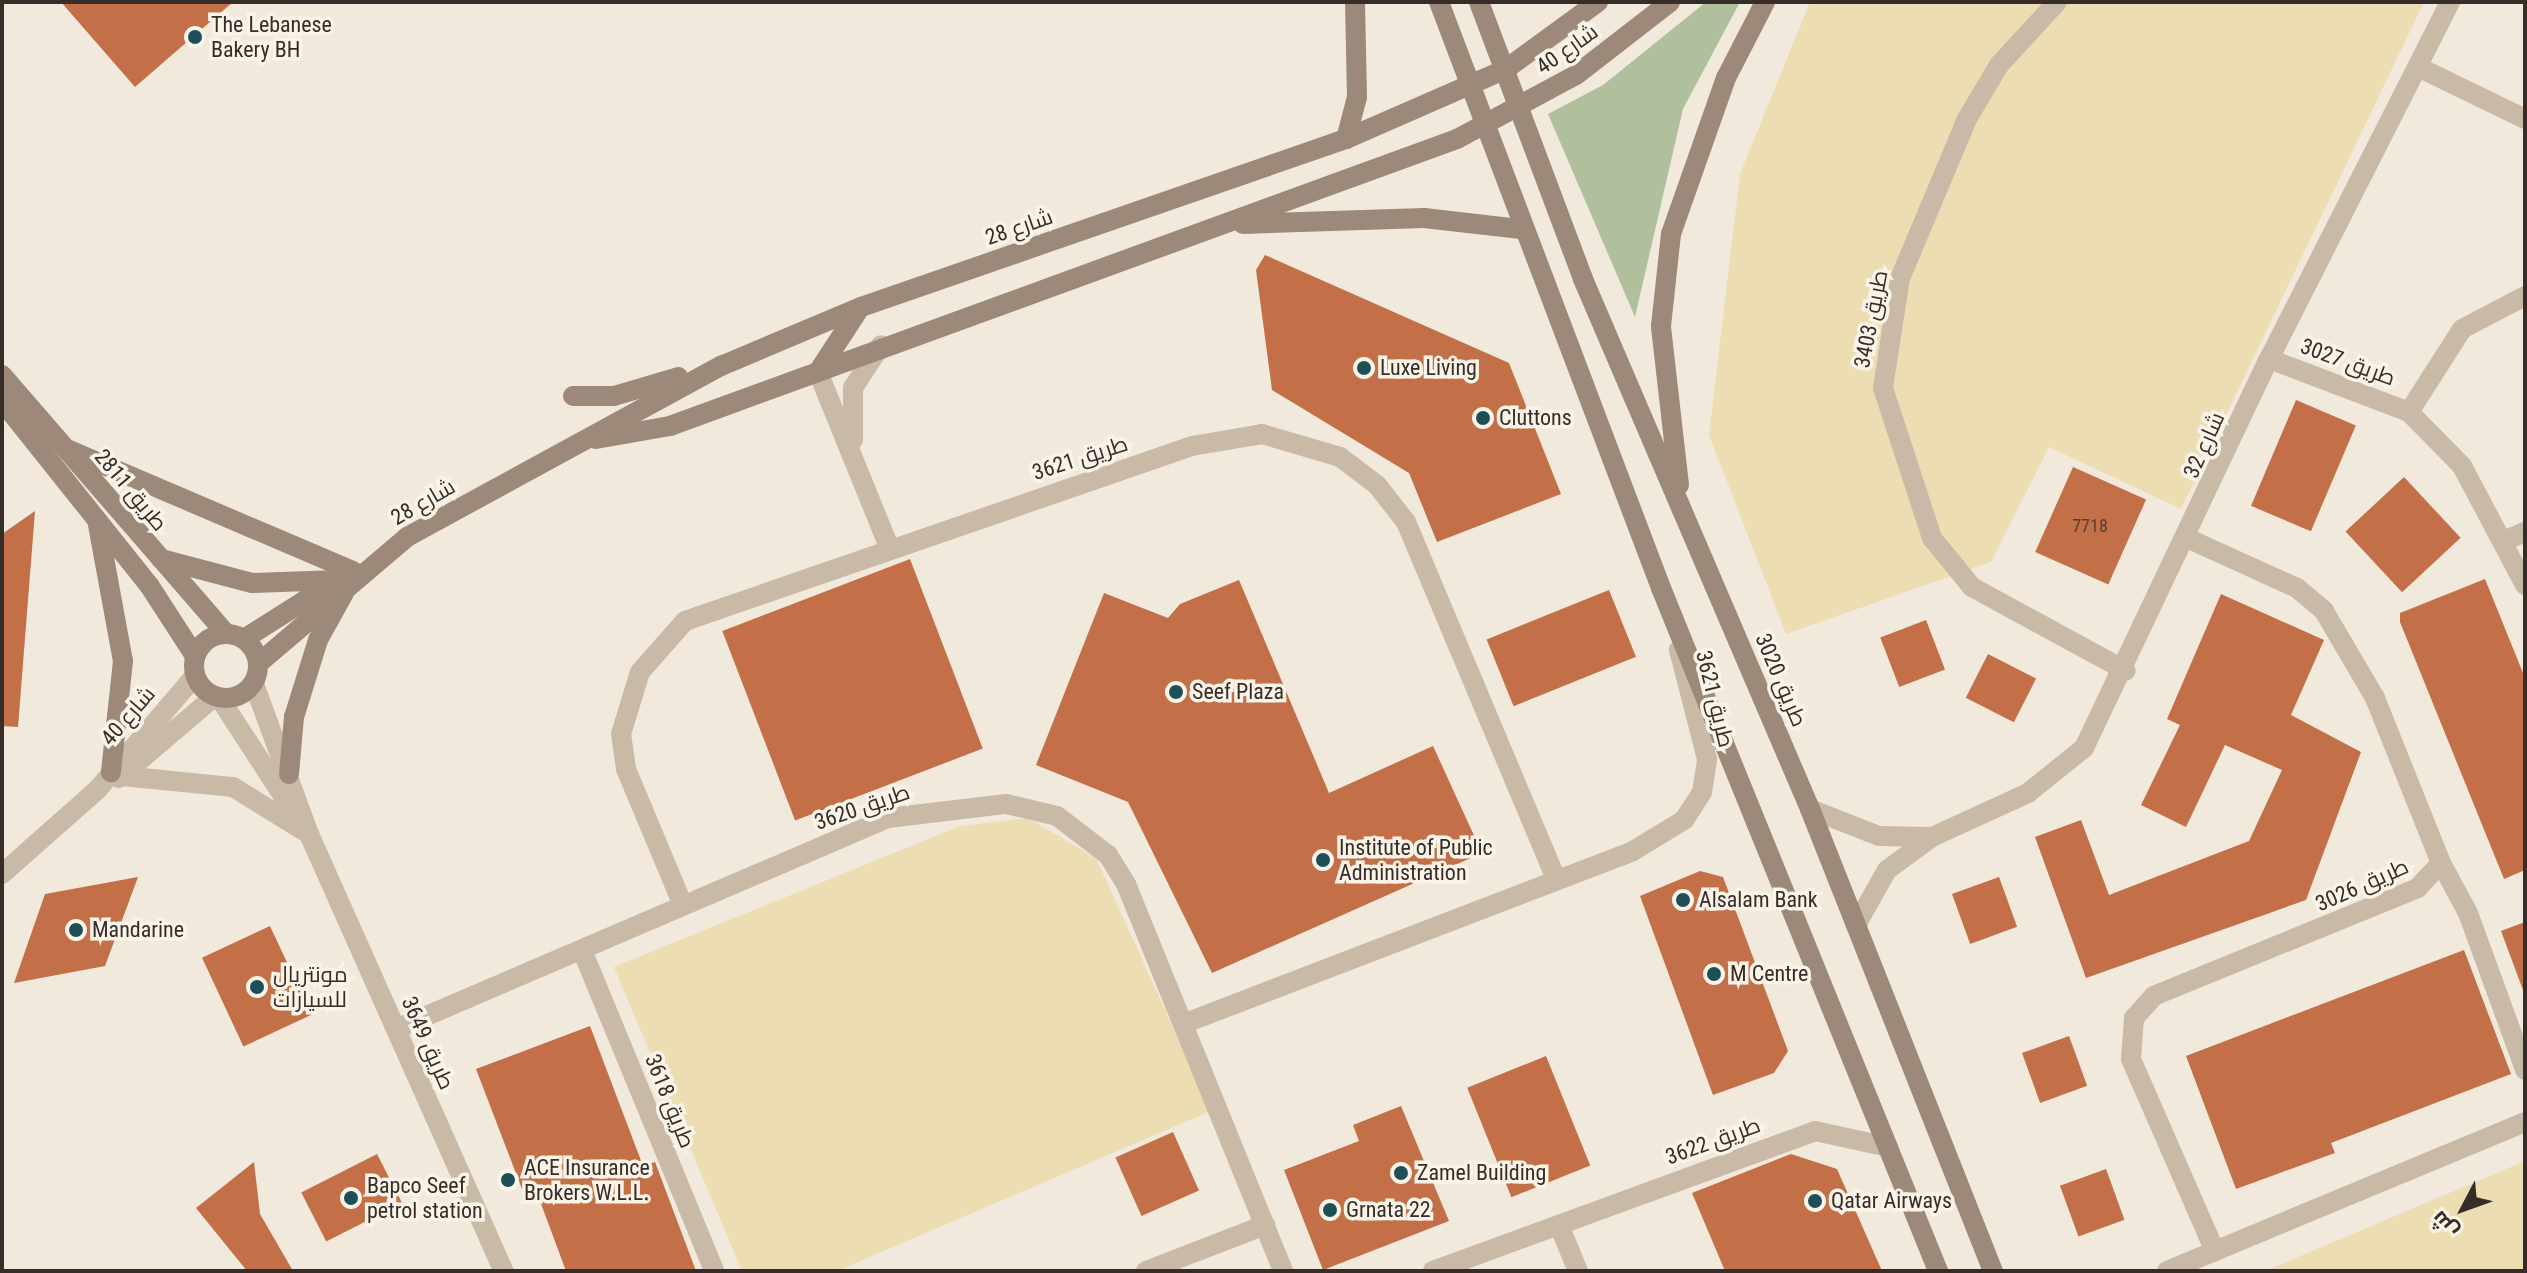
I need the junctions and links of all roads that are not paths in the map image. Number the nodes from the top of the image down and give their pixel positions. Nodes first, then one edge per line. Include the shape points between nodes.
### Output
1 (1355, 2) edge
2 (1439, 2) edge
3 (1479, 2) edge
4 (1598, 2) edge
5 (1670, 2) edge
6 (1765, 2) edge
7 (2057, 2) edge
8 (2450, 2) edge
9 (2418, 67) junction
10 (1506, 69) junction
11 (1469, 85) junction
12 (1519, 110) junction
13 (2525, 119) edge
14 (1485, 126) junction
15 (1346, 139) junction
16 (1221, 225) junction
17 (1521, 229) junction
18 (2525, 296) edge
19 (861, 307) junction
20 (881, 344) junction
21 (2269, 359) junction
22 (721, 366) junction
23 (818, 372) junction
24 (2, 375) edge
25 (573, 396) dead end
26 (2, 401) edge
27 (2409, 412) junction
28 (596, 439) junction
29 (63, 448) junction
30 (853, 452) junction
31 (1685, 516) junction
32 (97, 517) junction
33 (2516, 536) edge
34 (2189, 539) junction
35 (889, 547) junction
36 (155, 556) junction
37 (351, 575) junction
38 (2525, 585) edge
39 (1661, 588) junction
40 (235, 636) junction
41 (259, 663) junction
42 (195, 666) junction
43 (2126, 671) junction
44 (254, 684) junction
45 (217, 698) junction
46 (117, 774) junction
47 (289, 774) junction
48 (1810, 809) junction
49 (309, 834) junction
50 (1932, 837) junction
51 (2441, 863) junction
52 (2, 874) edge
53 (1555, 877) junction
54 (682, 903) junction
55 (1856, 925) junction
56 (582, 950) junction
57 (1188, 1022) junction
58 (396, 1029) junction
59 (2525, 1070) edge
60 (2525, 1122) edge
61 (1888, 1147) junction
62 (1265, 1225) junction
63 (1559, 1225) junction
64 (2215, 1251) junction
65 (504, 1271) edge
66 (714, 1271) edge
67 (1146, 1271) edge
68 (1283, 1271) edge
69 (1433, 1271) edge
70 (1578, 1271) edge
71 (1938, 1271) edge
72 (1993, 1271) edge
73 (2167, 1271) edge

1 - 15 street via 1357,97
2 - 11 street
3 - 10 street, طريق 3020
4 - 10 street, شارع 40
5 - 12 street, شارع 40
6 - 31 street via 1726,78 1671,234 1661,326 1665,410
7 - 43 street, طريق 3403 via 1999,65 1967,119 1900,278 1883,388 1932,538 1972,587
8 - 9 street, شارع 32
9 - 13 street
9 - 21 street, شارع 32
10 - 11 street, شارع 40
10 - 12 street, طريق 3020
11 - 14 street
11 - 15 street, شارع 28
12 - 14 street, شارع 40
12 - 31 street, طريق 3020
14 - 16 street, شارع 28
14 - 17 street
15 - 19 street, شارع 28
16 - 17 street via 1424,218
16 - 20 street, شارع 28
17 - 39 street
18 - 27 street, طريق 3027 via 2462,329
19 - 22 street, شارع 28
19 - 23 street
20 - 23 street, شارع 28
20 - 30 street via 853,388
21 - 27 street, طريق 3027
21 - 34 street, شارع 32
22 - 25 street via 614,396
22 - 28 street, شارع 28 via 630,411
23 - 28 street, شارع 28 via 649,433
23 - 30 street
24 - 29 street, طريق 2811
26 - 32 street, طريق 2811
27 - 33 street, طريق 3027 via 2462,466
28 - 37 street, شارع 28 via 456,510
29 - 36 street, طريق 2811
29 - 37 street
30 - 35 street
31 - 48 street, طريق 3020
32 - 42 street, طريق 2811
32 - 46 street via 123,661
33 - 38 street, طريق 3027
34 - 43 street, شارع 32
34 - 51 street, طريق 3026 via 2297,588 2324,611 2375,698
35 - 53 street, طريق 3621 via 1225,437 1262,434 1340,457 1377,485 1433,573
35 - 54 street, طريق 3621 via 685,621 640,672 621,734 626,769
36 - 37 street via 252,583
36 - 40 street, طريق 2811
37 - 40 street, شارع 28
37 - 41 street, شارع 28
37 - 47 street via 318,640 294,717
39 - 53 street, طريق 3621 via 1707,759 1702,792 1684,820 1656,841
39 - 61 street
40 - 41 street
40 - 42 street via 207,640
41 - 44 street
42 - 45 street
42 - 46 street, شارع 40
43 - 50 street, شارع 32 via 2084,748 2059,773
44 - 45 street
44 - 47 street, طريق 3649
45 - 46 street, شارع 40
45 - 49 street, طريق 3649
46 - 49 street via 233,787
46 - 52 street, شارع 40
47 - 49 street, طريق 3649
48 - 50 street via 1879,836
48 - 55 street, طريق 3020
49 - 58 street, طريق 3649
50 - 55 street, شارع 32 via 1876,881
51 - 59 street via 2468,913
51 - 64 street, طريق 3026 via 2418,888 2154,996 2134,1018 2131,1059
53 - 57 street, طريق 3621
54 - 56 street, طريق 3620
54 - 57 street, طريق 3620 via 888,818 1006,804 1057,816 1108,855
55 - 72 street, طريق 3020
56 - 58 street, طريق 3620
56 - 66 street, طريق 3618
57 - 62 street, طريق 3620
58 - 65 street, طريق 3649
60 - 64 street
61 - 63 street, طريق 3622 via 1836,1131 1796,1136
61 - 71 street
62 - 67 street
62 - 68 street, طريق 3620
63 - 69 street, طريق 3622
63 - 70 street
64 - 73 street

